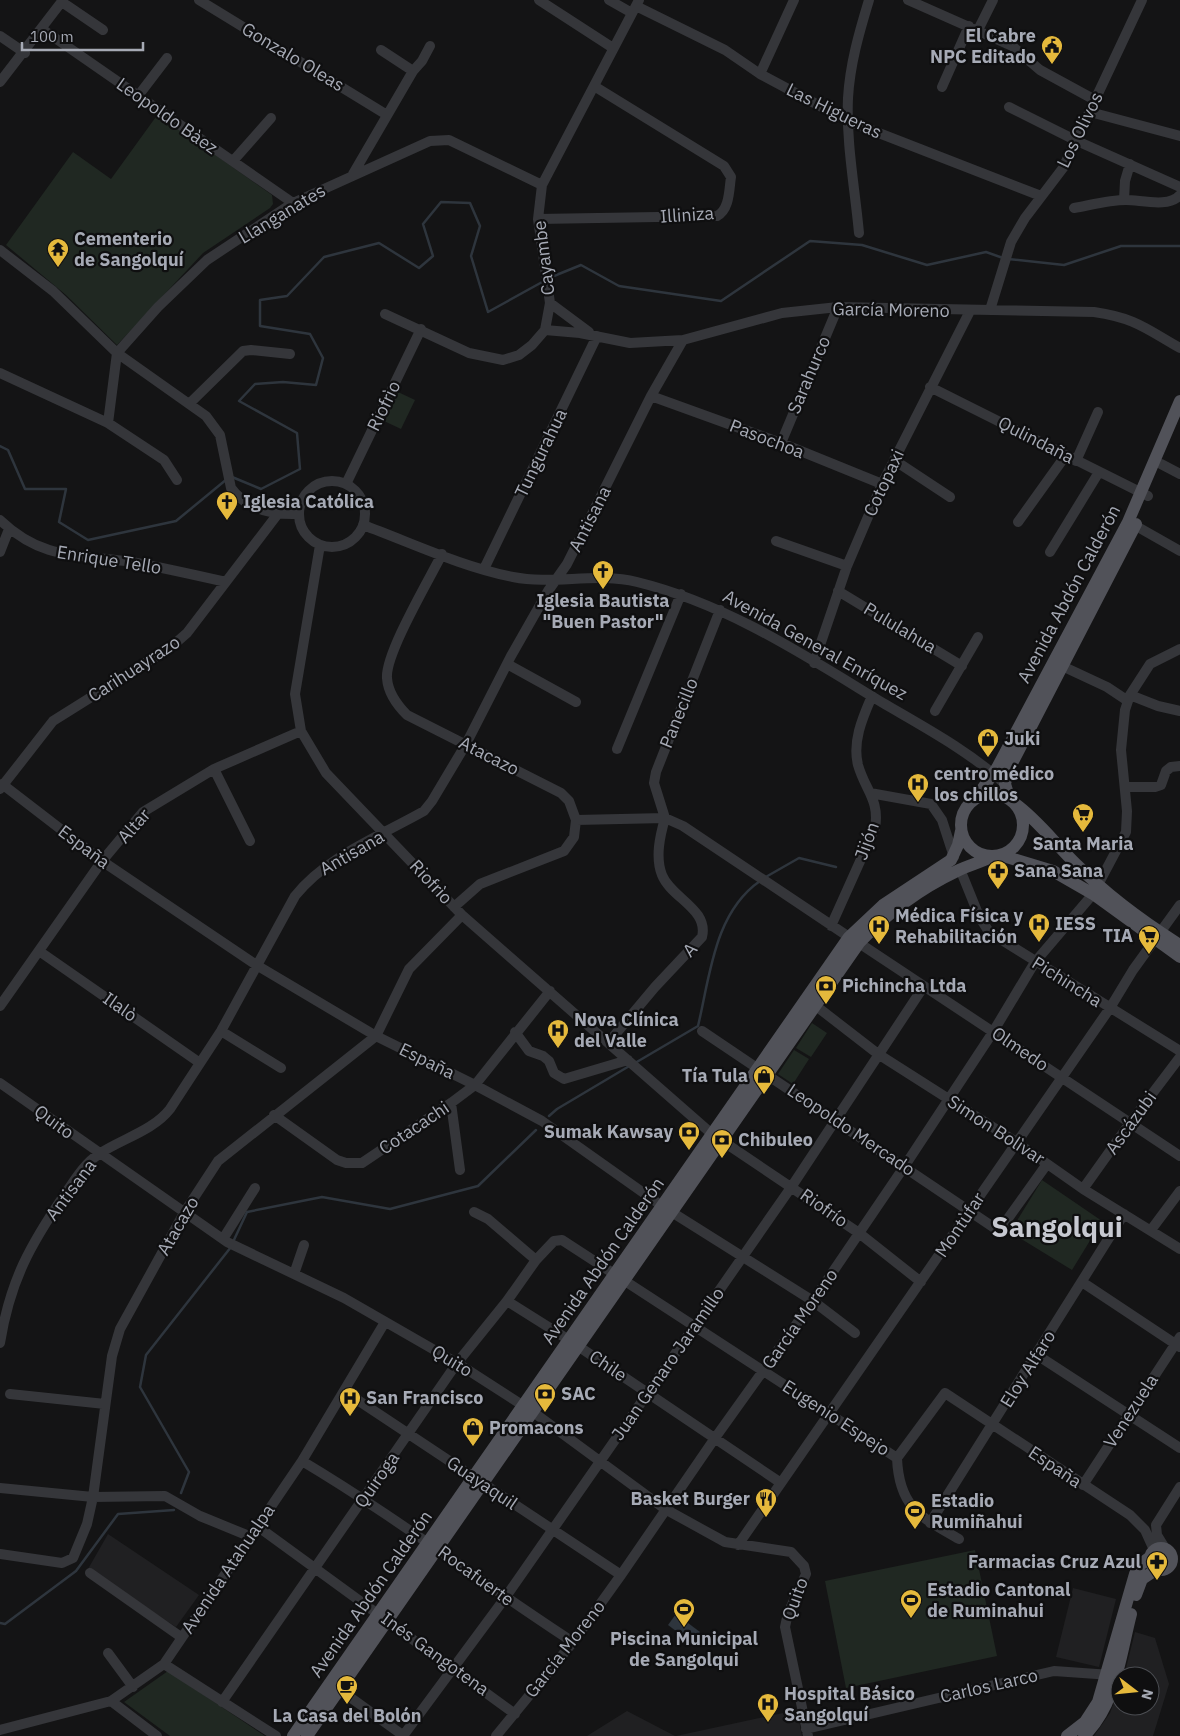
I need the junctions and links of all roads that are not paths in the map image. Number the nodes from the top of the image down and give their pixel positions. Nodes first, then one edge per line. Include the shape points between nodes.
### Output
1 (199, 0) edge
2 (540, 0) edge
3 (609, 0) edge
4 (794, 0) edge
5 (869, 0) edge
6 (908, 0) edge
7 (993, 0) edge
8 (1142, 0) edge
9 (63, 1) edge
10 (636, 6) edge
11 (973, 28) junction
12 (42, 29) junction
13 (103, 30) dead end
14 (0, 36) edge
15 (430, 46) dead end
16 (613, 48) junction
17 (382, 50) dead end
18 (25, 53) junction
19 (167, 58) dead end
20 (413, 71) junction
21 (760, 74) junction
22 (0, 82) edge
23 (594, 86) junction
24 (942, 87) dead end
25 (138, 96) junction
26 (1095, 100) junction
27 (1009, 107) dead end
28 (1090, 112) junction
29 (387, 115) junction
30 (271, 118) dead end
31 (848, 121) junction
32 (1179, 134) edge
33 (1077, 141) junction
34 (234, 162) junction
35 (1130, 164) junction
36 (353, 174) junction
37 (542, 185) junction
38 (1180, 187) edge
39 (1180, 195) edge
40 (1041, 196) junction
41 (1124, 200) junction
42 (293, 203) junction
43 (1074, 208) dead end
44 (538, 219) junction
45 (859, 233) dead end
46 (0, 250) edge
47 (550, 299) junction
48 (838, 307) junction
49 (990, 310) junction
50 (970, 311) junction
51 (385, 314) dead end
52 (421, 329) junction
53 (545, 330) junction
54 (598, 336) junction
55 (683, 340) junction
56 (1180, 348) edge
57 (117, 353) junction
58 (290, 354) dead end
59 (0, 373) edge
60 (930, 387) junction
61 (651, 396) junction
62 (1180, 401) edge
63 (190, 404) junction
64 (1098, 412) dead end
65 (1180, 418) edge
66 (108, 422) junction
67 (781, 443) junction
68 (1066, 455) junction
69 (894, 460) junction
70 (1076, 460) junction
71 (1161, 464) junction
72 (1099, 472) junction
73 (1180, 474) edge
74 (178, 480) dead end
75 (346, 484) junction
76 (882, 484) junction
77 (1144, 494) junction
78 (950, 497) dead end
79 (277, 514) junction
80 (299, 514) junction
81 (0, 520) edge
82 (1018, 522) dead end
83 (1132, 524) junction
84 (364, 525) junction
85 (9, 529) junction
86 (776, 541) dead end
87 (320, 545) junction
88 (1180, 551) edge
89 (0, 552) edge
90 (1050, 552) dead end
91 (442, 554) junction
92 (846, 566) junction
93 (484, 569) junction
94 (557, 579) junction
95 (226, 582) junction
96 (838, 591) junction
97 (681, 594) junction
98 (720, 610) junction
99 (978, 637) dead end
100 (1180, 649) edge
101 (814, 662) junction
102 (507, 664) junction
103 (962, 666) junction
104 (1062, 666) junction
105 (872, 696) junction
106 (1129, 698) junction
107 (576, 702) dead end
108 (935, 711) dead end
109 (1180, 712) edge
110 (301, 731) junction
111 (466, 744) junction
112 (616, 748) dead end
113 (978, 763) junction
114 (1180, 766) edge
115 (214, 769) junction
116 (993, 775) junction
117 (1005, 784) junction
118 (1, 786) edge
119 (1125, 787) junction
120 (870, 793) junction
121 (980, 794) junction
122 (1012, 801) junction
123 (665, 818) junction
124 (576, 820) junction
125 (961, 831) junction
126 (386, 833) junction
127 (250, 841) dead end
128 (997, 856) junction
129 (954, 857) junction
130 (102, 861) junction
131 (960, 869) junction
132 (1096, 889) junction
133 (1180, 905) edge
134 (454, 907) junction
135 (462, 915) junction
136 (831, 926) junction
137 (1156, 936) junction
138 (854, 940) junction
139 (1180, 945) edge
140 (39, 951) junction
141 (1180, 957) edge
142 (1035, 962) junction
143 (258, 966) junction
144 (924, 986) junction
145 (550, 991) junction
146 (0, 1006) edge
147 (816, 1006) junction
148 (1110, 1008) junction
149 (702, 1031) dead end
150 (221, 1032) junction
151 (515, 1032) junction
152 (993, 1032) junction
153 (376, 1036) junction
154 (608, 1043) junction
155 (1180, 1051) edge
156 (878, 1054) junction
157 (1180, 1058) edge
158 (629, 1061) junction
159 (200, 1063) junction
160 (281, 1068) dead end
161 (764, 1071) junction
162 (1062, 1077) junction
163 (0, 1083) edge
164 (475, 1085) junction
165 (948, 1099) junction
166 (451, 1103) junction
167 (274, 1115) junction
168 (836, 1120) junction
169 (1130, 1123) junction
170 (717, 1138) junction
171 (1016, 1142) junction
172 (99, 1154) junction
173 (1180, 1156) edge
174 (1047, 1164) junction
175 (904, 1166) junction
176 (460, 1170) dead end
177 (792, 1186) junction
178 (255, 1188) dead end
179 (1083, 1189) junction
180 (1180, 1191) edge
181 (667, 1209) junction
182 (969, 1211) junction
183 (184, 1212) junction
184 (474, 1212) dead end
185 (1124, 1214) junction
186 (1151, 1230) junction
187 (859, 1233) junction
188 (225, 1241) junction
189 (304, 1245) dead end
190 (1180, 1249) edge
191 (743, 1256) junction
192 (536, 1260) junction
193 (294, 1274) junction
194 (620, 1277) junction
195 (922, 1282) junction
196 (1082, 1282) junction
197 (507, 1301) junction
198 (813, 1301) junction
199 (385, 1322) junction
200 (694, 1326) junction
201 (855, 1334) dead end
202 (1179, 1342) edge
203 (0, 1343) edge
204 (574, 1343) junction
205 (1037, 1355) junction
206 (457, 1363) junction
207 (764, 1370) junction
208 (344, 1391) junction
209 (648, 1392) junction
210 (10, 1394) dead end
211 (105, 1404) junction
212 (528, 1409) junction
213 (828, 1413) junction
214 (1129, 1415) junction
215 (993, 1425) junction
216 (409, 1434) junction
217 (715, 1438) junction
218 (1180, 1448) edge
219 (897, 1458) junction
220 (600, 1460) junction
221 (302, 1461) junction
222 (478, 1480) junction
223 (781, 1483) junction
224 (1083, 1485) junction
225 (1180, 1487) edge
226 (0, 1488) edge
227 (93, 1497) junction
228 (364, 1498) junction
229 (665, 1509) junction
230 (930, 1523) junction
231 (257, 1526) junction
232 (551, 1529) junction
233 (249, 1536) junction
234 (959, 1539) dead end
235 (433, 1545) junction
236 (738, 1545) junction
237 (1167, 1553) edge
238 (0, 1554) edge
239 (316, 1569) junction
240 (1157, 1569) junction
241 (90, 1573) dead end
242 (621, 1575) junction
243 (505, 1598) junction
244 (383, 1616) junction
245 (181, 1637) junction
246 (573, 1642) junction
247 (108, 1653) dead end
248 (164, 1664) junction
249 (1112, 1666) edge
250 (1113, 1666) edge
251 (455, 1668) junction
252 (1110, 1675) junction
253 (133, 1687) junction
254 (340, 1690) junction
255 (111, 1701) junction
256 (222, 1702) junction
257 (515, 1714) junction
258 (4, 1732) edge
259 (807, 1732) edge
260 (157, 1736) edge
261 (276, 1736) edge
262 (294, 1736) edge
263 (307, 1736) edge
264 (404, 1736) edge
265 (496, 1736) edge
266 (1067, 1736) edge
267 (1084, 1736) edge

1 - 29 street, Gonzalo Oleas
2 - 16 street
3 - 10 street, Las Higueras
4 - 21 street
5 - 31 street via 855,44
6 - 11 street
7 - 11 street
8 - 26 street, Los Olivos
9 - 12 street
9 - 13 street
10 - 16 street, Cayambe
10 - 21 street, Las Higueras via 725,50
11 - 24 street
11 - 26 street via 1012,46 1040,70
12 - 18 street
12 - 25 street, Leopoldo Bàez
14 - 18 street
15 - 20 street
16 - 23 street, Cayambe
17 - 20 street
18 - 22 street
19 - 25 street
20 - 29 street
21 - 31 street, Las Higueras
23 - 37 street, Cayambe
23 - 44 street, Illiniza via 724,166 732,177 726,207 717,216
25 - 34 street, Leopoldo Bàez
26 - 28 street, Los Olivos
27 - 33 street
28 - 32 street
28 - 33 street, Los Olivos
29 - 36 street
30 - 34 street
31 - 40 street, Las Higueras
31 - 45 street
33 - 35 street
33 - 40 street, Los Olivos via 1063,168
34 - 42 street, Leopoldo Bàez
35 - 38 street
35 - 41 street
36 - 37 street, Llanganates via 441,139
36 - 42 street, Llanganates
37 - 44 street, Cayambe
39 - 41 street via 1166,201
40 - 49 street, Los Olivos via 1010,242
41 - 43 street
42 - 57 street, Llanganates via 207,260 158,307
44 - 47 street, Cayambe
46 - 57 street via 53,291
47 - 53 street, Cayambe
47 - 54 street, García Moreno via 572,322
48 - 50 street, García Moreno
48 - 55 street, García Moreno via 782,313
48 - 67 street, Sarahurco
49 - 50 street, García Moreno
49 - 56 street, García Moreno via 1094,312 1120,316 1144,325
50 - 60 street, Cotopaxi
51 - 52 street
52 - 53 street via 469,353 503,360 519,355
52 - 75 street, Riofrìo
53 - 54 street, García Moreno
54 - 55 street, García Moreno via 630,342
54 - 93 street, Tungurahua
55 - 61 street, Antisana
57 - 63 street
57 - 66 street
58 - 63 street via 243,351
59 - 66 street
60 - 68 street, Qulindaña
60 - 69 street, Cotopaxi
61 - 67 street, Pasochoa
61 - 94 street, Antisana
62 - 77 main road, Avenida Abdón Calderón
63 - 79 street via 216,427 232,488 246,502
64 - 70 street
65 - 71 main road, Avenida Abdón Calderón
66 - 74 street via 164,460
67 - 76 street, Pasochoa
68 - 70 street, Qulindaña
68 - 82 street
69 - 76 street, Cotopaxi
69 - 78 street
70 - 72 street, Qulindaña
71 - 73 street
71 - 77 main road, Avenida Abdón Calderón
72 - 77 street, Qulindaña
72 - 90 street
75 - 80 street via 337,481 318,484 304,496
75 - 84 street via 360,496 364,505
76 - 92 street, Cotopaxi
77 - 83 main road, Avenida Abdón Calderón
79 - 80 street
79 - 95 street, Carihuayrazo
80 - 87 street via 305,533
81 - 85 street, Enrique Tello
83 - 88 street
83 - 104 main road, Avenida Abdón Calderón
83 - 116 main road, Avenida Abdón Calderón
84 - 87 street via 351,541 330,547
84 - 91 street, Avenida General Enríquez
85 - 89 street
85 - 95 street, Enrique Tello via 35,546 72,556 131,562
86 - 92 street
87 - 110 street, Riofrìo via 295,694
91 - 93 street, Avenida General Enríquez
91 - 111 street, Atacazo via 389,658 387,678 398,706 408,715
92 - 96 street, Cotopaxi
93 - 94 street, Avenida General Enríquez via 514,577
94 - 97 street, Avenida General Enríquez via 624,580
94 - 102 street, Antisana
95 - 118 street, Carihuayrazo via 201,617 171,648 52,721
96 - 101 street, Cotopaxi
96 - 103 street, Pululahua
97 - 98 street, Avenida General Enríquez
97 - 112 street
98 - 101 street, Avenida General Enríquez
98 - 123 street, Panecillo via 656,772 654,784
99 - 103 street
100 - 106 street, García Moreno via 1150,664
101 - 105 street, Avenida General Enríquez
102 - 107 street
102 - 111 street, Antisana
103 - 108 street
104 - 106 street
104 - 117 main road, Avenida Abdón Calderón via 1008,770
105 - 113 street, Avenida General Enríquez
105 - 120 street, Jijón via 857,744 858,764
106 - 109 street
106 - 119 street, García Moreno via 1121,750
110 - 115 street, Altar
110 - 126 street, Riofrìo via 326,773
111 - 124 street, Atacazo via 561,793 569,801
111 - 126 street, Antisana via 428,807
113 - 116 street, Avenida General Enríquez
113 - 121 street via 983,775
114 - 119 street via 1166,771 1161,784 1155,787
115 - 127 street
115 - 130 street, Altar via 143,812
116 - 117 street, Avenida General Enríquez
116 - 121 main road, Avenida Abdón Calderón
117 - 122 main road
118 - 130 street, España
119 - 132 street, García Moreno via 1126,832
120 - 129 street via 932,804 942,820
120 - 136 street, Jijón via 877,808 875,828
121 - 122 main road via 993,794
121 - 125 main road via 965,808
122 - 128 main road via 1021,815 1022,829 1018,843
122 - 132 main road via 1036,819
123 - 124 street
123 - 136 street, Olmedo via 683,826
123 - 154 street, A via 659,854 662,875 701,919 702,937
124 - 134 street via 574,837 564,851 480,884
125 - 128 main road via 976,852
125 - 129 main road
126 - 134 street, Riofrìo
126 - 143 street, Antisana via 312,876 295,896
128 - 131 main road, Avenida Abdón Calderón
128 - 132 main road via 1043,866
129 - 138 main road, Avenida Abdón Calderón via 883,905
130 - 140 street, Altar
130 - 143 street, España
131 - 138 main road, Avenida Abdón Calderón via 930,884
131 - 142 street, Pichincha via 989,932
132 - 137 main road
132 - 142 street, García Moreno
133 - 137 street, Montùfar
134 - 135 street, Riofrìo
135 - 145 street, Riofrìo
135 - 153 street, Atacazo via 409,969
136 - 138 street, Olmedo
137 - 139 main road
137 - 141 main road
137 - 148 street, Montùfar
138 - 144 street, Olmedo
138 - 147 main road, Avenida Abdón Calderón
138 - 161 main road, Avenida Abdón Calderón
140 - 146 street, Altar
140 - 159 street, Ilalò
142 - 148 street, Pichincha
142 - 152 street, García Moreno
143 - 150 street, Antisana
143 - 153 street, España
144 - 152 street, Olmedo
144 - 156 street, Juan Genaro Jaramillo
145 - 151 street, Cotacachi
145 - 154 street, Riofrìo
147 - 156 street, Simon Bolìvar
147 - 161 main road, Avenida Abdón Calderón
148 - 155 street, Pichincha
148 - 162 street, Montùfar
149 - 161 street, Leopoldo Mercado
150 - 159 street, Antisana
150 - 160 street
151 - 158 street via 529,1050 544,1056 554,1073 564,1080
151 - 164 street, Cotacachi
152 - 162 street, Olmedo
152 - 165 street, García Moreno
153 - 164 street, España
153 - 167 street, Atacazo
154 - 158 street, Riofrìo
156 - 165 street, Simon Bolìvar
156 - 168 street, Juan Genaro Jaramillo
157 - 169 street, Ascázubi
158 - 170 street, Riofrìo
159 - 172 street, Antisana via 165,1115
161 - 168 street, Leopoldo Mercado
161 - 170 main road, Avenida Abdón Calderón
162 - 169 street, Olmedo
162 - 171 street, Montùfar
163 - 172 street, Quito
164 - 166 street, Cotacachi
164 - 181 street, España via 542,1122
165 - 171 street, Simon Bolìvar
165 - 175 street, García Moreno
166 - 167 street, Cotacachi via 368,1159 354,1164 337,1160
166 - 176 street
167 - 183 street, Atacazo via 214,1165
168 - 175 street, Leopoldo Mercado
168 - 177 street, Juan Genaro Jaramillo
169 - 173 street, Olmedo
169 - 179 street, Ascázubi
170 - 177 street, Riofrío
170 - 181 main road, Avenida Abdón Calderón
171 - 174 street, Simon Bolìvar
171 - 182 street, Montùfar
172 - 183 street, Quito
172 - 203 street, Antisana via 88,1163 26,1256 13,1286
174 - 179 street, Simon Bolìvar
174 - 182 street, Leopoldo Mercado via 999,1231
175 - 182 street, Leopoldo Mercado
175 - 187 street, García Moreno
177 - 187 street, Riofrío
177 - 191 street, Juan Genaro Jaramillo
178 - 188 street
179 - 185 street, Simon Bolìvar
180 - 186 street
181 - 191 street, España
181 - 194 main road, Avenida Abdón Calderón
182 - 195 street, Montùfar
183 - 188 street, Quito
183 - 211 street, Atacazo via 120,1328
184 - 192 street via 488,1219
185 - 186 street, Simon Bolìvar
185 - 196 street, Eloy Alfaro
186 - 190 street, Simon Bolìvar
187 - 195 street, Riofrío
187 - 198 street, García Moreno
188 - 193 street, Quito
189 - 193 street
191 - 198 street, España
191 - 200 street, Juan Genaro Jaramillo
192 - 194 street, Eugenio Espejo via 554,1241 562,1240
192 - 197 street, Quiroga
193 - 199 street, Quito
194 - 200 street, Eugenio Espejo
194 - 204 main road, Avenida Abdón Calderón
195 - 213 street, Montùfar
196 - 202 street
196 - 205 street, Eloy Alfaro
197 - 204 street, Chile
197 - 206 street, Quiroga
198 - 201 street, España
198 - 207 street, García Moreno
199 - 206 street, Quito
199 - 208 street, Avenida Atahualpa
200 - 207 street, Eugenio Espejo
200 - 209 street, Juan Genaro Jaramillo
202 - 214 street, Venezuela
204 - 209 street, Chile
204 - 212 main road, Avenida Abdón Calderón
205 - 214 street
205 - 215 street, Eloy Alfaro
206 - 212 street, Quito
206 - 216 street, Quiroga
207 - 213 street, Eugenio Espejo
207 - 217 street, García Moreno
208 - 216 street, Guayaquil
208 - 221 street, Avenida Atahualpa
209 - 217 street, Chile
209 - 220 street, Juan Genaro Jaramillo
210 - 211 street
211 - 227 street, Atacazo
212 - 220 street, Quito
212 - 222 main road, Avenida Abdón Calderón
213 - 219 street, Eugenio Espejo
213 - 223 street, Montùfar
214 - 218 street
214 - 224 street, Venezuela
215 - 219 street, España via 946,1393
215 - 224 street, España
215 - 230 street, Eloy Alfaro
216 - 222 street, Guayaquil
216 - 228 street, Quiroga
217 - 223 street, Chile
217 - 229 street, García Moreno
219 - 230 street, Eugenio Espejo via 903,1494
220 - 229 street, Quito
220 - 232 street, Juan Genaro Jaramillo
221 - 228 street, Rocafuerte
221 - 231 street, Avenida Atahualpa
222 - 232 street, Guayaquil
222 - 235 main road, Avenida Abdón Calderón
223 - 236 street, Montùfar
224 - 237 street, España via 1140,1523
225 - 237 street via 1156,1525 1157,1535
226 - 227 street
227 - 233 street via 165,1496 200,1516
227 - 238 street, Atacazo via 84,1533 68,1562
228 - 235 street, Rocafuerte
228 - 239 street, Quiroga
229 - 236 street, Quito via 712,1536
229 - 242 street, García Moreno
230 - 234 street, Eugenio Espejo
231 - 233 street, Avenida Atahualpa
231 - 239 street, Inés Gangotena
232 - 242 street, Guayaquil
232 - 243 street, Juan Genaro Jaramillo
233 - 245 street, Avenida Atahualpa
235 - 243 street, Rocafuerte
235 - 244 main road, Avenida Abdón Calderón
236 - 259 street, Quito via 791,1552 804,1566 804,1581 788,1613 785,1627
237 - 240 main road via 1167,1568
237 - 240 main road via 1152,1565
237 - 249 main road via 1142,1563 1134,1574
239 - 244 street, Inés Gangotena
239 - 256 street, Quiroga
240 - 250 main road via 1142,1579 1136,1592
241 - 245 street
242 - 246 street, García Moreno
243 - 246 street, Rocafuerte
243 - 251 street, Juan Genaro Jaramillo
244 - 251 street, Inés Gangotena
244 - 254 main road, Avenida Abdón Calderón
244 - 262 main road, Avenida Abdón Calderón
245 - 248 street, Avenida Atahualpa
246 - 257 street, García Moreno
247 - 253 street
248 - 253 street, Avenida Atahualpa
248 - 256 street
251 - 257 street, Inés Gangotena
251 - 264 street, Juan Genaro Jaramillo
252 - 259 street, Carlos Larco via 1054,1671
252 - 266 main road via 1095,1709
252 - 267 main road via 1104,1712
253 - 255 street, Avenida Atahualpa
254 - 263 main road, Avenida Abdón Calderón
254 - 264 street
255 - 258 street, Avenida Atahualpa
255 - 260 street
256 - 261 street
257 - 265 street, García Moreno

